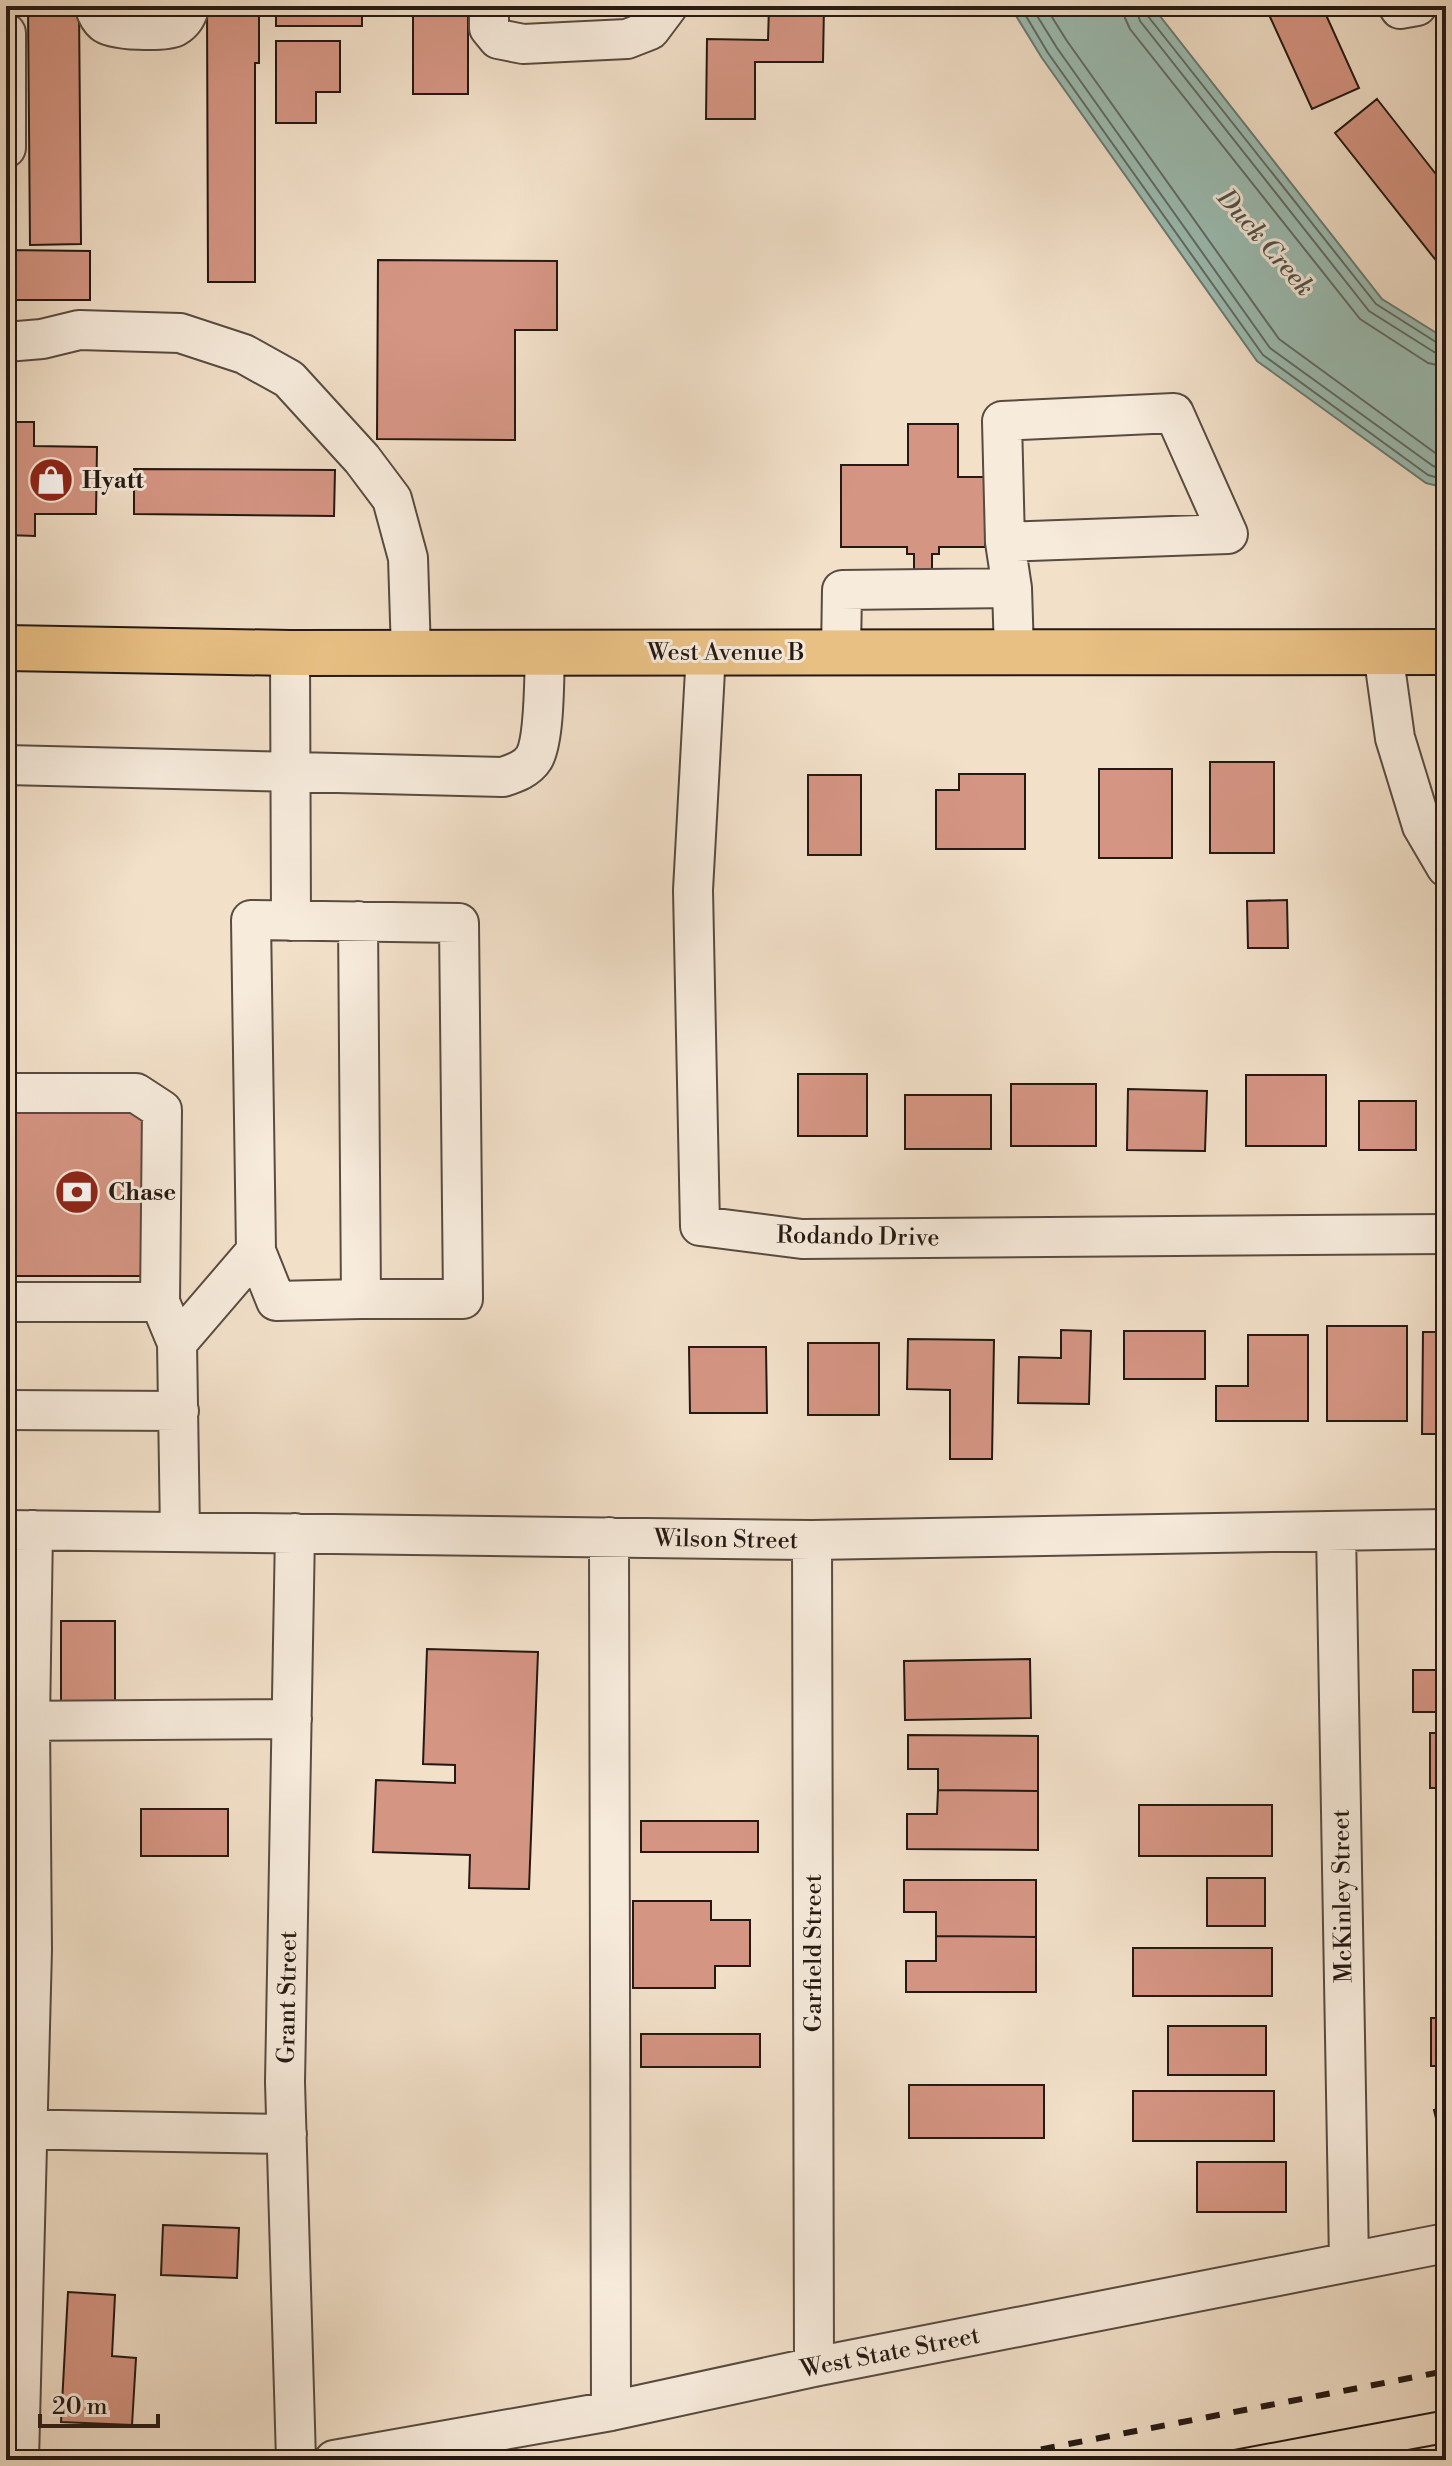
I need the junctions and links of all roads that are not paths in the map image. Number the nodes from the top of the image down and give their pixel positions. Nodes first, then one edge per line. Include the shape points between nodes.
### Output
1 (94, 6) edge
2 (190, 6) edge
3 (489, 6) edge
4 (668, 6) edge
5 (1398, 6) edge
6 (1417, 6) edge
7 (6, 33) edge
8 (6, 148) edge
9 (6, 342) edge
10 (1005, 542) junction
11 (1012, 588) junction
12 (6, 648) edge
13 (411, 652) junction
14 (545, 652) junction
15 (706, 652) junction
16 (841, 652) junction
17 (1014, 652) junction
18 (1383, 652) junction
19 (1446, 652) edge
20 (290, 653) junction
21 (6, 765) edge
22 (289, 770) junction
23 (1446, 867) edge
24 (291, 921) junction
25 (358, 921) junction
26 (6, 1093) edge
27 (1446, 1234) edge
28 (256, 1251) junction
29 (361, 1299) junction
30 (6, 1302) edge
31 (160, 1302) junction
32 (177, 1343) junction
33 (6, 1410) edge
34 (179, 1411) junction
35 (1446, 1529) edge
36 (19, 1530) edge
37 (1336, 1531) junction
38 (180, 1532) junction
39 (295, 1533) junction
40 (609, 1537) junction
41 (812, 1540) junction
42 (292, 1719) junction
43 (18, 1721) edge
44 (16, 2129) edge
45 (287, 2134) junction
46 (1446, 2243) edge
47 (1349, 2261) junction
48 (814, 2367) junction
49 (611, 2411) junction
50 (15, 2439) edge
51 (296, 2460) edge
52 (334, 2460) edge

1 - 2 street via 105,24 118,29 172,29
3 - 4 street via 489,28 498,39 523,44 627,39 650,30
5 - 6 street
7 - 8 street
9 - 13 street via 79,330 180,333 244,354 289,379 392,499 408,558
10 - 10 street via 1164,536 1228,534 1174,413 1002,421
10 - 11 street
11 - 16 street via 842,590
11 - 17 street
12 - 20 main road, West Avenue B
13 - 14 main road, West Avenue B
13 - 20 main road, West Avenue B
14 - 15 main road, West Avenue B
14 - 22 street via 541,731 536,756 524,769 503,777
15 - 16 main road, West Avenue B
15 - 27 street, Rodando Drive via 693,890 700,1226 802,1239
16 - 17 main road, West Avenue B
17 - 18 main road, West Avenue B
18 - 19 main road, West Avenue B
18 - 23 street via 1395,738 1422,826
20 - 22 street
21 - 22 street
22 - 24 street
24 - 25 street
24 - 28 street via 251,920
25 - 29 street
25 - 29 street via 459,923 463,1267 463,1299
26 - 31 street via 136,1093 162,1110
28 - 29 street via 276,1301
28 - 32 street
30 - 31 street
31 - 32 street
32 - 34 street
33 - 34 street
34 - 38 street
35 - 37 street, Wilson Street
36 - 38 street, Wilson Street
36 - 43 street
37 - 41 street, Wilson Street
37 - 47 street, McKinley Street
38 - 39 street, Wilson Street
39 - 40 street, Wilson Street
39 - 42 street, Grant Street
40 - 41 street, Wilson Street
40 - 49 street
41 - 48 street, Garfield Street
42 - 43 street
42 - 45 street, Grant Street
43 - 44 street via 32,1949
44 - 45 street
44 - 50 street
45 - 51 street, Grant Street
46 - 47 street, West State Street
47 - 48 street, West State Street
48 - 49 street, West State Street
49 - 52 street, West State Street

